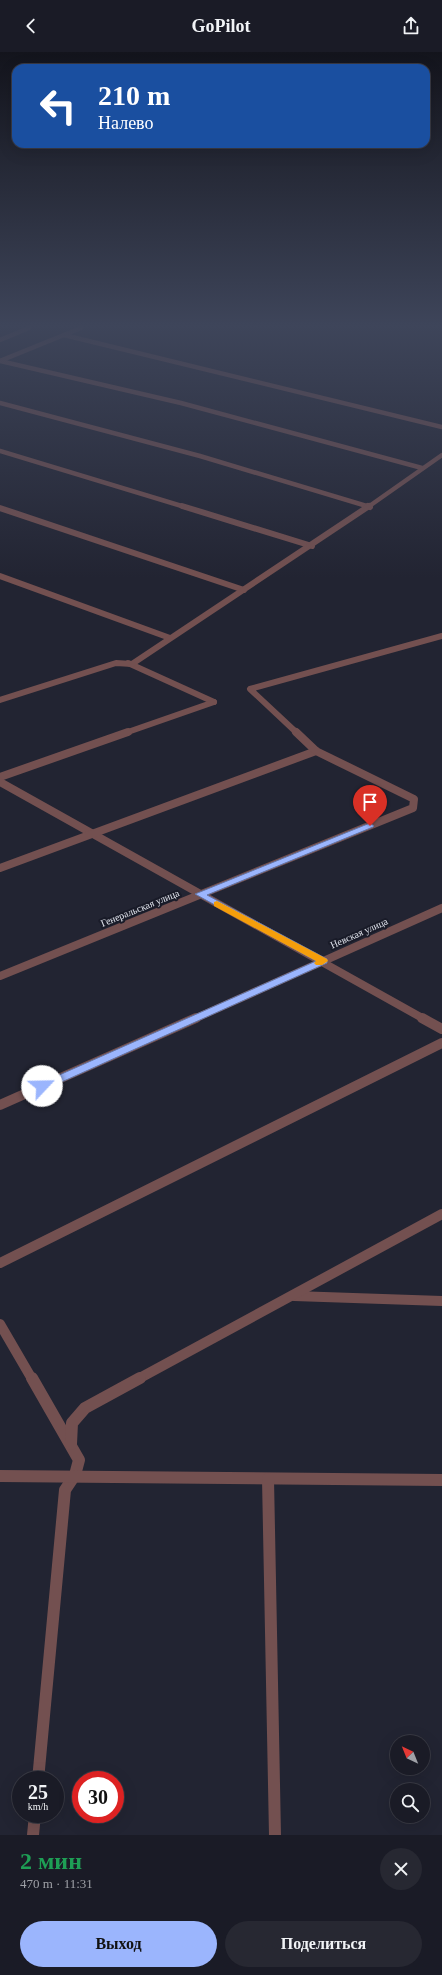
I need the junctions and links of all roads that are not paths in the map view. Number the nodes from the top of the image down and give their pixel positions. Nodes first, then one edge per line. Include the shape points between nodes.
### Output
1 (31, 411) edge
2 (211, 411) edge
3 (377, 411) edge
4 (442, 427) edge
5 (0, 451) edge
6 (442, 455) edge
7 (422, 468) junction
8 (370, 507) junction
9 (0, 508) edge
10 (312, 546) junction
11 (0, 576) edge
12 (244, 590) junction
13 (442, 636) edge
14 (170, 638) junction
15 (132, 664) junction
16 (0, 700) edge
17 (316, 751) junction
18 (0, 777) edge
19 (0, 782) edge
20 (91, 833) junction
21 (0, 868) edge
22 (200, 894) junction
23 (442, 908) edge
24 (324, 961) junction
25 (0, 976) edge
26 (442, 1030) edge
27 (442, 1043) edge
28 (0, 1105) edge
29 (442, 1214) edge
30 (0, 1263) edge
31 (293, 1296) junction
32 (442, 1300) edge
33 (0, 1324) edge
34 (71, 1444) junction
35 (75, 1475) junction
36 (0, 1476) edge
37 (268, 1479) junction
38 (442, 1480) edge
39 (39, 1771) edge
40 (34, 1823) edge
41 (33, 1835) edge
42 (275, 1835) edge

1 - 8 street via 200,456
2 - 7 street
3 - 4 street
5 - 10 street
6 - 7 street
7 - 8 street
8 - 10 street
9 - 12 street
10 - 12 street
11 - 14 street
12 - 14 street
13 - 17 street via 250,689
14 - 15 street
15 - 16 street via 116,663
15 - 18 street via 214,702
17 - 20 street
17 - 22 street, Генеральская улица via 414,799 413,808
19 - 20 street
20 - 21 street
20 - 22 street
22 - 24 street
22 - 25 street, Генеральская улица
23 - 24 street, Невская улица
24 - 26 street
24 - 28 street, Невская улица
27 - 30 street
29 - 31 street
31 - 32 street
31 - 34 street via 85,1408 72,1423
33 - 34 street
34 - 35 street via 79,1460
35 - 36 street
35 - 37 street
35 - 39 street via 65,1490
37 - 38 street
37 - 42 street
40 - 41 street

